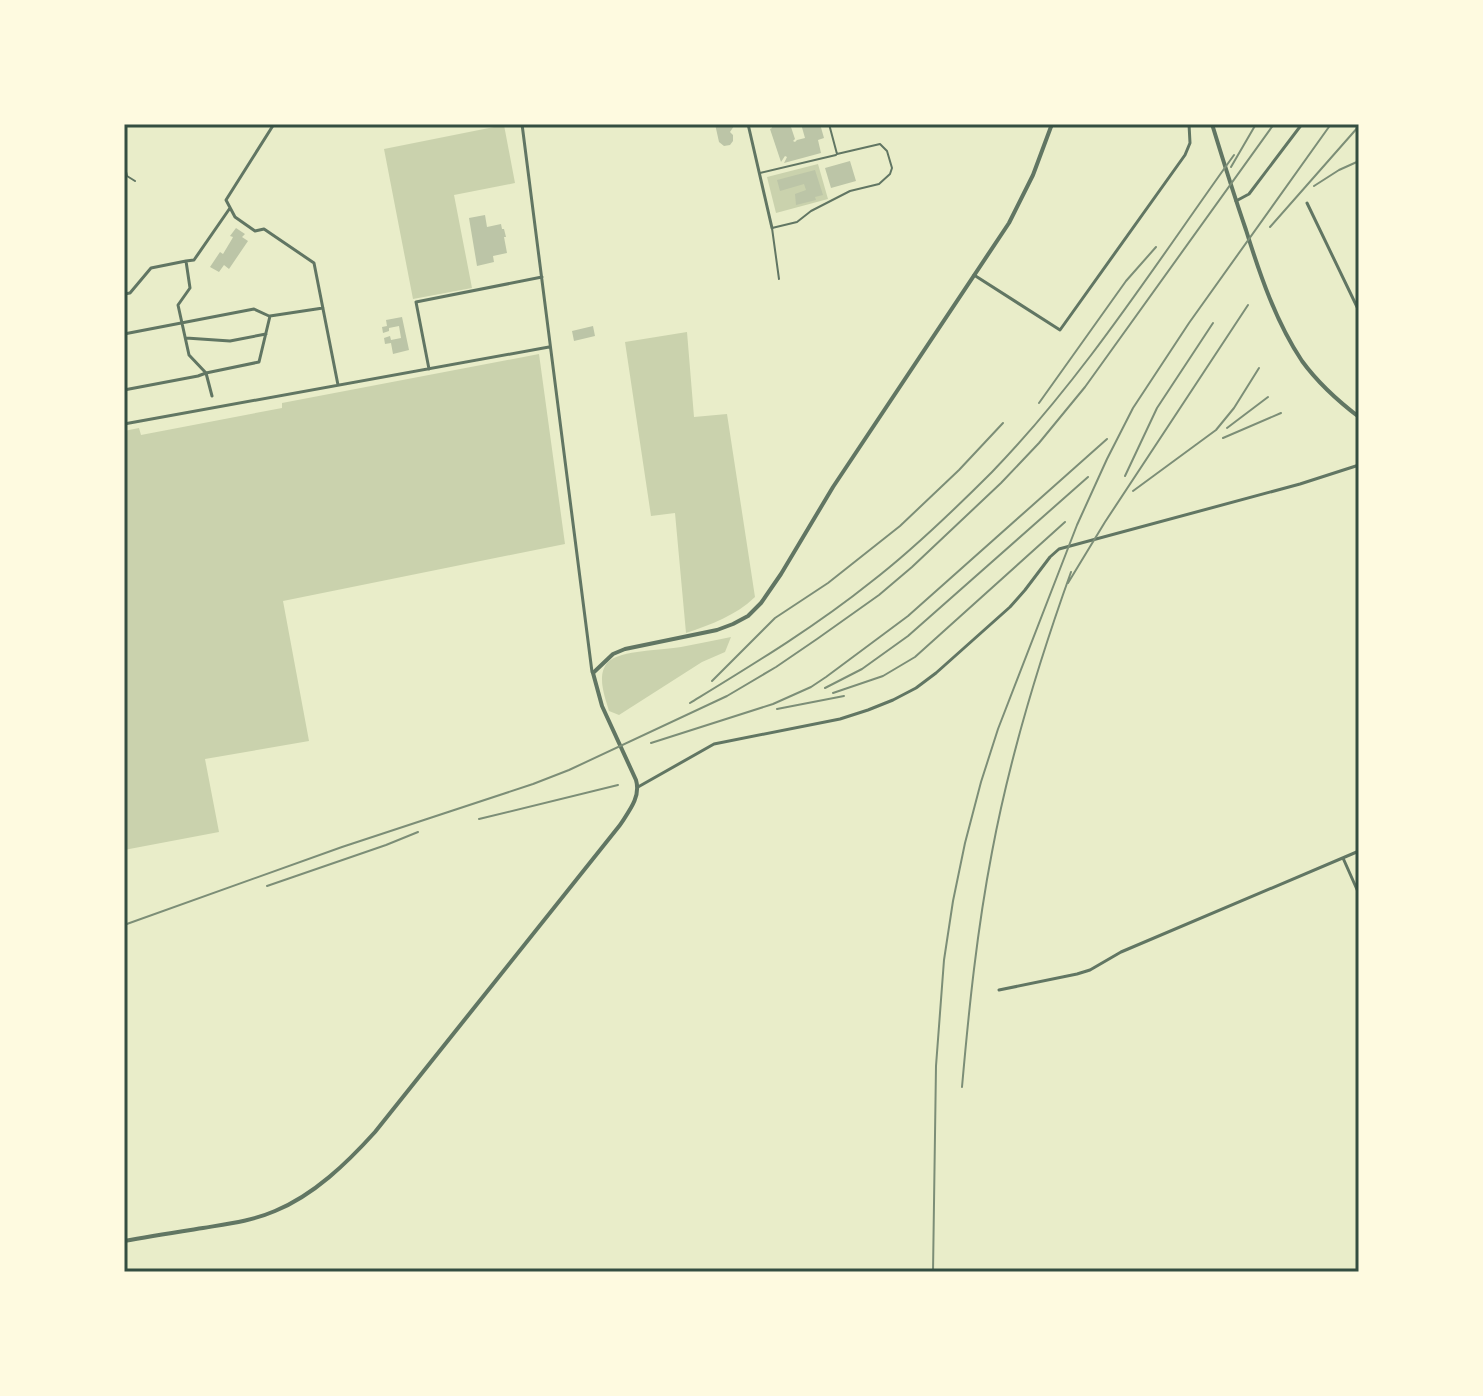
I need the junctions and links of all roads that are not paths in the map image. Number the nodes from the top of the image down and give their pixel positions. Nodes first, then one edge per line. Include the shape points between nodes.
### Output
1 (274, 124) edge
2 (522, 124) edge
3 (748, 124) edge
4 (829, 124) edge
5 (1052, 124) edge
6 (1189, 124) edge
7 (1212, 124) edge
8 (1302, 124) edge
9 (837, 154) junction
10 (124, 163) edge
11 (759, 174) junction
12 (135, 181) dead end
13 (1236, 201) junction
14 (1307, 203) dead end
15 (230, 208) junction
16 (772, 228) junction
17 (186, 261) junction
18 (974, 275) junction
19 (542, 277) junction
20 (779, 279) dead end
21 (124, 294) edge
22 (323, 308) junction
23 (1359, 311) edge
24 (270, 316) junction
25 (182, 324) junction
26 (124, 334) edge
27 (266, 334) junction
28 (185, 338) junction
29 (551, 347) junction
30 (429, 369) junction
31 (206, 373) junction
32 (338, 385) junction
33 (124, 390) edge
34 (212, 396) dead end
35 (1359, 417) edge
36 (124, 424) edge
37 (1359, 465) edge
38 (593, 673) junction
39 (638, 787) junction
40 (1359, 851) edge
41 (1343, 858) junction
42 (1359, 894) edge
43 (999, 990) dead end
44 (124, 1241) edge

1 - 15 street via 226,200
2 - 19 street
3 - 11 street
4 - 9 lane
5 - 18 street via 1009,223
6 - 18 street via 1185,155 1060,330
7 - 13 street
8 - 13 street via 1249,194
9 - 11 lane
9 - 16 lane via 880,144 892,168 879,184 850,191 797,222
10 - 12 lane via 127,176
11 - 16 street
13 - 35 street via 1277,314 1302,361
14 - 23 street
15 - 17 street via 194,260
15 - 22 street via 255,231 264,229 314,263
16 - 20 lane
17 - 21 street via 151,268
17 - 25 street via 190,288 178,305
18 - 38 street via 761,603 725,627 625,649
19 - 29 street
19 - 30 street via 416,302
22 - 24 street
22 - 32 street
24 - 25 street via 254,309
24 - 27 street
25 - 26 street
25 - 28 street
27 - 28 street via 230,341
27 - 31 street via 259,362
28 - 31 street via 189,355
29 - 30 street
29 - 38 street
30 - 32 street
31 - 33 street
31 - 34 street
32 - 36 street
37 - 39 street via 1059,549 1010,607 916,688 840,719 714,744
38 - 39 street
39 - 44 street via 620,825 348,1161 277,1211
40 - 41 street
41 - 42 street
41 - 43 street via 1090,970

